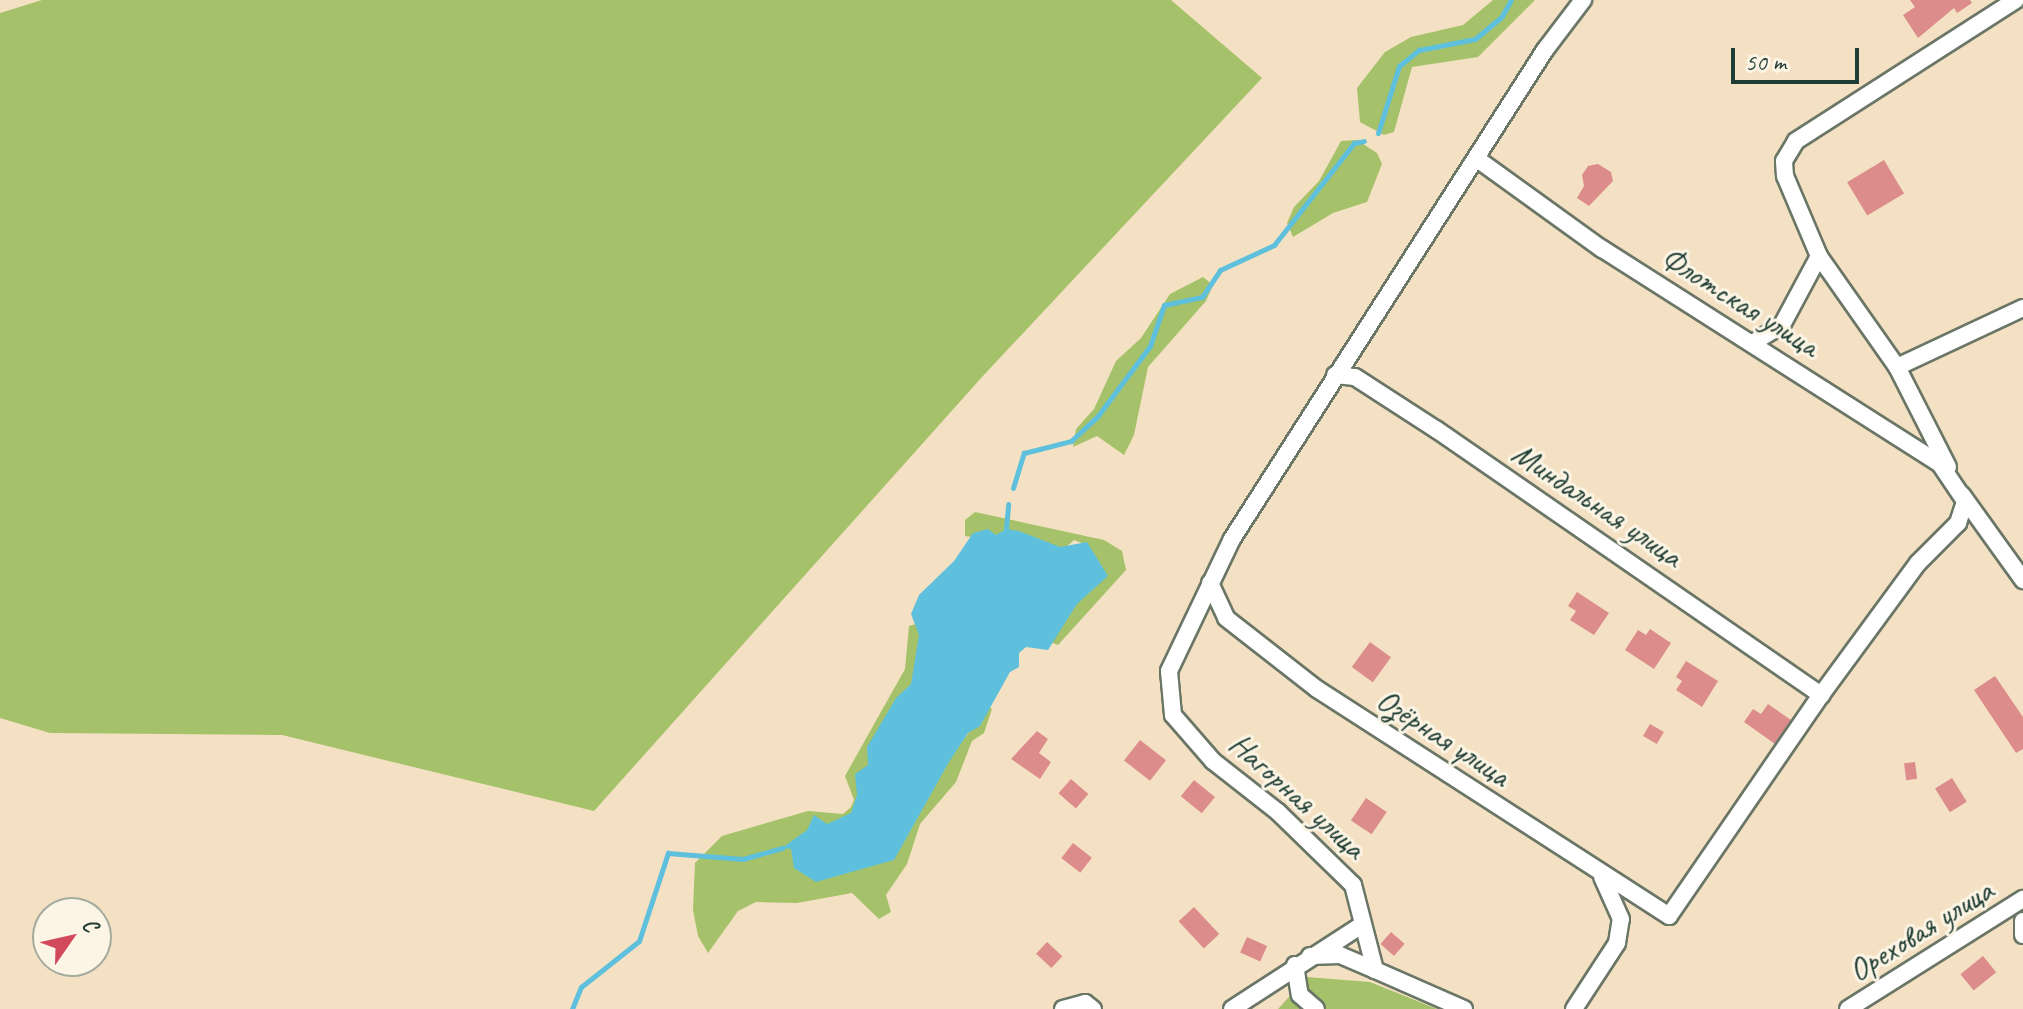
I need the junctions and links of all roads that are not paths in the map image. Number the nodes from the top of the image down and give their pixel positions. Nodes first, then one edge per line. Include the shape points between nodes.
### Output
1 (1583, 0) edge
2 (2016, 0) edge
3 (1477, 159) junction
4 (1819, 256) junction
5 (2023, 308) edge
6 (1754, 342) junction
7 (1897, 367) junction
8 (1335, 375) junction
9 (1965, 501) junction
10 (2023, 580) edge
11 (1210, 583) junction
12 (1821, 695) junction
13 (1599, 872) junction
14 (2023, 899) edge
15 (2023, 921) edge
16 (1362, 925) junction
17 (2023, 935) edge
18 (1302, 960) junction
19 (1375, 970) junction
20 (1247, 1004) edge
21 (1063, 1009) edge
22 (1093, 1009) edge
23 (1232, 1009) edge
24 (1316, 1009) edge
25 (1464, 1009) edge
26 (1574, 1009) edge
27 (1848, 1009) edge

1 - 3 street
2 - 4 street via 1796,141 1784,161 1785,176
3 - 6 street, Флотская улица via 1602,249
3 - 8 street
4 - 6 street via 1782,325
4 - 7 street
5 - 7 street
6 - 9 street, Флотская улица via 1940,464
7 - 9 street
8 - 11 street
8 - 12 street, Миндальная улица via 1355,377 1437,430
9 - 10 street
9 - 12 street via 1958,523 1918,563
11 - 13 street, Озёрная улица via 1226,618 1317,689
11 - 16 street, Нагорная улица via 1169,671 1173,715 1213,761 1278,812 1353,885
12 - 13 street, Озёрная улица via 1669,916
13 - 26 street via 1618,908 1617,943
14 - 27 street, Ореховая улица
15 - 17 street
16 - 18 street
16 - 19 street, Нагорная улица
18 - 19 street via 1340,955
18 - 20 street
18 - 24 street via 1300,995
19 - 25 street
20 - 23 street
21 - 22 street via 1085,1003

